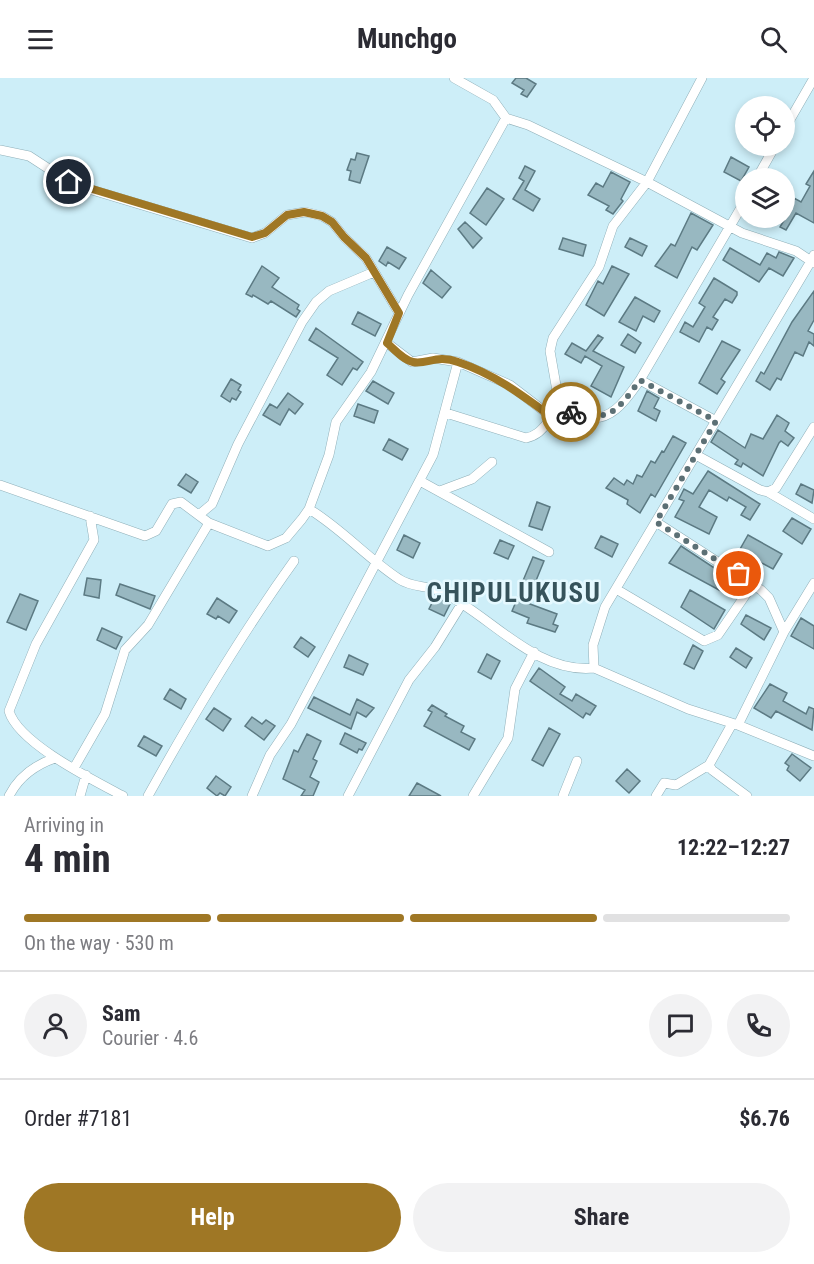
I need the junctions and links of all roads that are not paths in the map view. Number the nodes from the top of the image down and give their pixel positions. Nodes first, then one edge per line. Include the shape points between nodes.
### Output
1 (454, 78) edge
2 (702, 78) edge
3 (814, 78) edge
4 (809, 95) edge
5 (795, 114) edge
6 (506, 118) junction
7 (0, 150) edge
8 (647, 182) junction
9 (735, 218) edge
10 (730, 226) junction
11 (813, 260) edge
12 (374, 272) junction
13 (399, 313) junction
14 (387, 343) junction
15 (458, 362) junction
16 (640, 380) junction
17 (446, 413) junction
18 (557, 416) junction
19 (716, 421) junction
20 (814, 427) edge
21 (696, 455) junction
22 (492, 462) dead end
23 (420, 481) junction
24 (0, 485) edge
25 (440, 492) junction
26 (768, 492) junction
27 (309, 509) junction
28 (200, 514) junction
29 (90, 516) junction
30 (814, 519) edge
31 (656, 522) junction
32 (209, 523) junction
33 (549, 552) dead end
34 (294, 561) dead end
35 (375, 562) junction
36 (814, 582) edge
37 (753, 584) junction
38 (616, 589) junction
39 (461, 605) junction
40 (784, 632) junction
41 (534, 652) junction
42 (594, 668) junction
43 (735, 724) junction
44 (814, 756) edge
45 (55, 758) junction
46 (577, 761) dead end
47 (709, 765) junction
48 (74, 768) junction
49 (86, 775) junction
50 (9, 796) edge
51 (80, 796) edge
52 (123, 796) edge
53 (148, 796) edge
54 (252, 796) edge
55 (348, 796) edge
56 (473, 796) edge
57 (562, 796) edge
58 (656, 796) edge
59 (747, 796) edge

1 - 6 street via 493,100
2 - 8 street
3 - 4 street
4 - 5 street
6 - 8 street
6 - 13 street
7 - 12 street via 29,156 76,185 252,237 265,233 287,215 304,212 322,216 366,258
8 - 10 street
8 - 18 street via 613,225 600,267 553,338 550,351
9 - 10 street
10 - 11 street
10 - 16 street
11 - 19 street
12 - 13 street
12 - 28 street via 329,291 316,302 238,444 212,504
13 - 14 street
14 - 15 street via 412,362 433,358
14 - 27 street via 336,422
15 - 17 street
15 - 18 street via 510,385
16 - 18 street via 606,417 586,418 570,412
16 - 19 street
17 - 18 street via 526,438 539,434
17 - 23 street
19 - 21 street
20 - 26 street via 776,488
21 - 26 street
21 - 31 street
22 - 25 street via 472,479
23 - 25 street
23 - 35 street
24 - 29 street
25 - 33 street
26 - 30 street
27 - 32 street via 286,538 273,547
27 - 35 street via 340,530
28 - 29 street via 176,501 156,531 145,536
28 - 32 street
29 - 45 street via 94,540 36,644 9,711 39,747
31 - 37 street
31 - 38 street
32 - 48 street via 148,626 125,650 105,714
34 - 53 street via 204,696
35 - 39 street via 405,583 432,588
35 - 54 street via 352,613 270,755
36 - 40 street
37 - 38 street via 718,635 704,641
37 - 40 street via 770,598
38 - 42 street via 597,626
39 - 41 street
39 - 55 street via 409,680
40 - 43 street
41 - 42 street via 569,669
41 - 56 street via 515,689 508,738
42 - 43 street via 688,709
43 - 44 street
43 - 47 street
45 - 48 street
45 - 50 street via 29,771
46 - 57 street
47 - 58 street via 676,785 664,783
47 - 59 street
48 - 49 street
49 - 51 street
49 - 52 street

